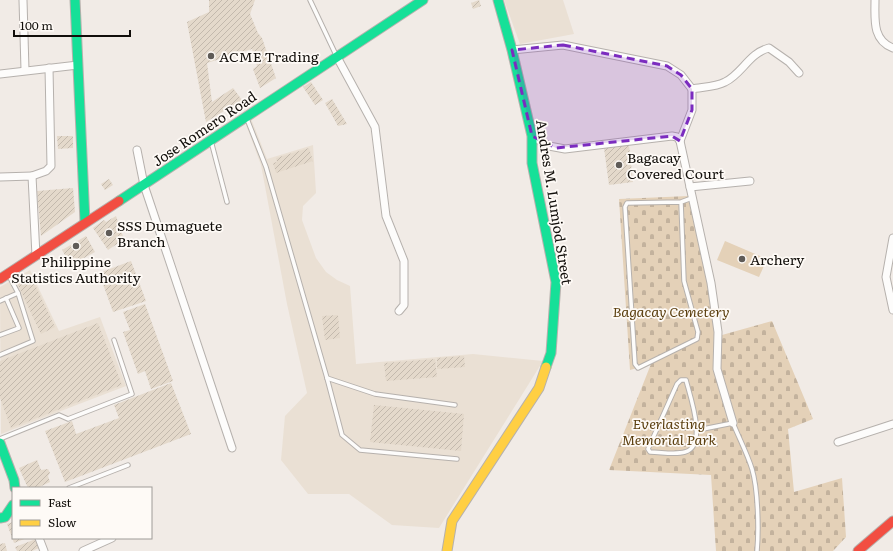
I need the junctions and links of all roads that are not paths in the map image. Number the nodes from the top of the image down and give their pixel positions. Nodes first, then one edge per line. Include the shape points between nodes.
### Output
1 (23, 0) edge
2 (75, 0) edge
3 (310, 0) edge
4 (423, 0) edge
5 (498, 0) edge
6 (875, 0) edge
7 (893, 47) edge
8 (512, 50) junction
9 (337, 57) junction
10 (78, 65) junction
11 (49, 68) junction
12 (25, 70) junction
13 (799, 73) dead end
14 (0, 74) edge
15 (692, 89) junction
16 (246, 116) junction
17 (532, 136) junction
18 (211, 140) junction
19 (680, 141) junction
20 (137, 150) dead end
21 (32, 176) junction
22 (0, 177) edge
23 (750, 181) dead end
24 (144, 185) junction
25 (690, 187) junction
26 (692, 198) junction
27 (227, 202) dead end
28 (681, 202) junction
29 (85, 222) junction
30 (893, 238) edge
31 (36, 256) junction
32 (8, 273) junction
33 (0, 278) edge
34 (18, 293) junction
35 (6, 298) junction
36 (0, 301) edge
37 (893, 310) edge
38 (399, 311) dead end
39 (0, 334) edge
40 (114, 340) dead end
41 (0, 355) edge
42 (327, 378) junction
43 (455, 405) dead end
44 (733, 423) junction
45 (893, 424) edge
46 (698, 430) junction
47 (0, 439) edge
48 (838, 442) dead end
49 (0, 444) edge
50 (232, 448) dead end
51 (457, 459) dead end
52 (128, 465) dead end
53 (15, 487) edge
54 (71, 487) edge
55 (12, 506) edge
56 (0, 518) edge
57 (893, 521) edge
58 (39, 539) edge
59 (110, 539) edge
60 (44, 551) edge
61 (83, 551) edge
62 (447, 551) edge
63 (756, 551) edge
64 (858, 551) edge

1 - 12 street
2 - 10 main road
3 - 9 lane
4 - 9 main road, Jose Romero Road
5 - 8 main road, Andres M. Lumjod Street
6 - 7 street via 875,30 885,45
8 - 15 street via 563,45 667,66 681,75
8 - 17 main road, Andres M. Lumjod Street
9 - 16 main road, Jose Romero Road
9 - 38 street via 374,127 386,216 404,261 404,305
10 - 11 street
10 - 29 main road
11 - 12 street
11 - 21 street via 51,166 46,171
12 - 14 street
13 - 15 street via 789,62 769,48 754,55 724,83
15 - 19 street via 692,110
16 - 18 main road, Jose Romero Road
16 - 42 lane via 266,167
17 - 19 street via 549,146 565,149 672,136
17 - 62 main road, Andres M. Lumjod Street via 532,163 556,282 551,353 539,388 452,521
18 - 24 main road, Jose Romero Road
18 - 27 lane
19 - 25 street
20 - 24 street
21 - 22 street
21 - 31 street
23 - 25 street
24 - 29 main road, Jose Romero Road
24 - 50 street
25 - 26 street
26 - 28 lane
26 - 44 street via 711,283 718,332 717,369
28 - 28 lane via 684,281 698,332 697,339 638,368 635,364 625,207 627,203
29 - 31 main road, Jose Romero Road
30 - 37 street via 886,277
31 - 32 main road, Jose Romero Road
32 - 33 main road, Jose Romero Road
32 - 34 lane
34 - 35 lane
34 - 41 lane via 33,341
35 - 36 lane
35 - 39 lane via 19,328
40 - 47 lane via 132,394 68,419 59,415
42 - 43 lane via 376,394
42 - 51 lane via 342,435 360,450
44 - 46 lane
44 - 63 lane via 752,470 756,497
45 - 48 street
46 - 46 lane via 686,380 681,380 648,449 650,452 685,452 692,447
49 - 53 main road
52 - 54 lane
55 - 56 main road via 5,517
57 - 64 main road
58 - 60 street
59 - 61 street

